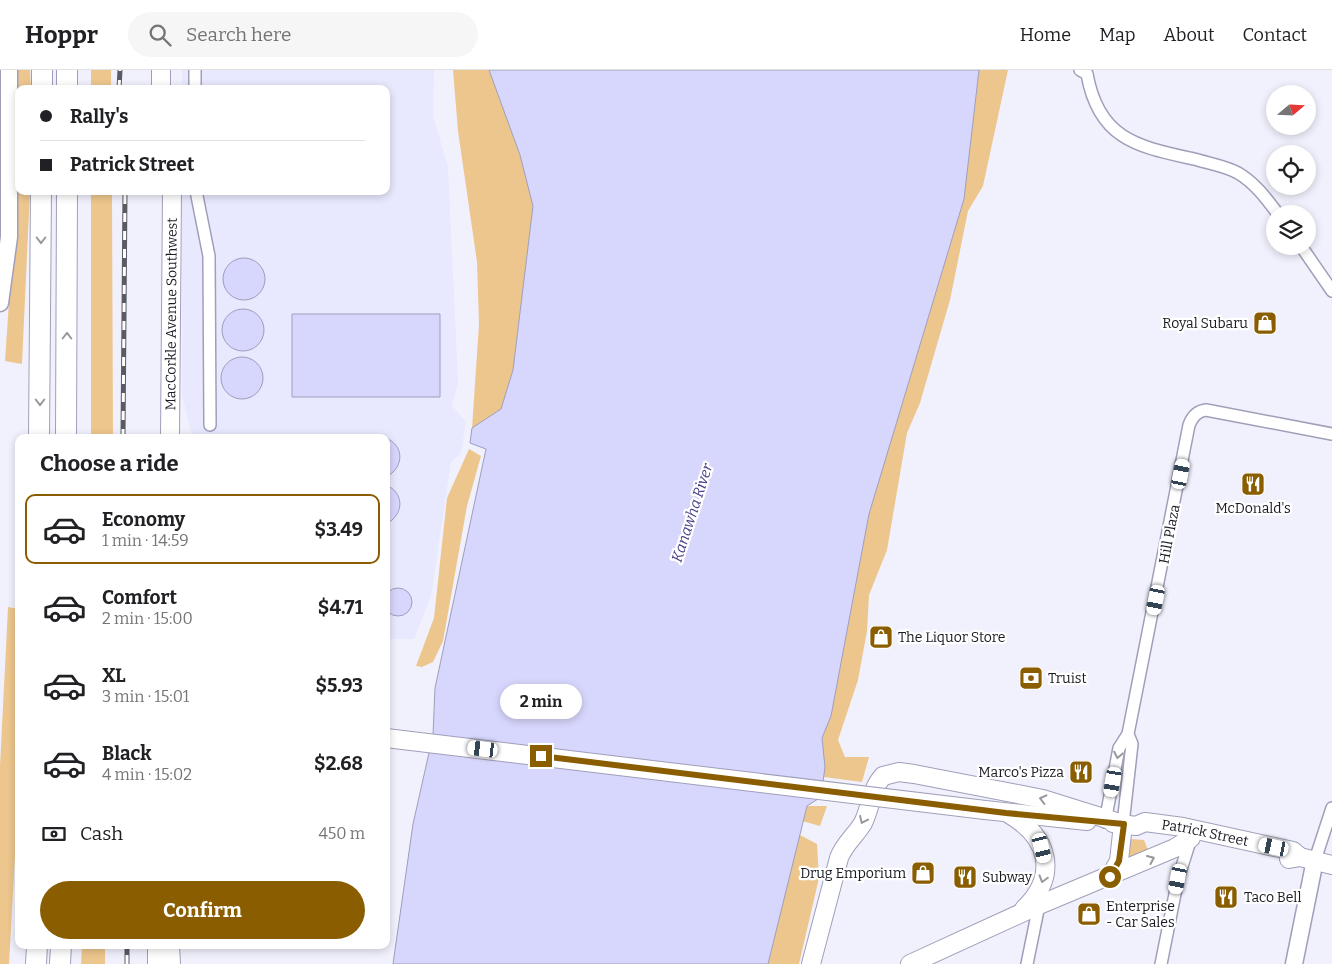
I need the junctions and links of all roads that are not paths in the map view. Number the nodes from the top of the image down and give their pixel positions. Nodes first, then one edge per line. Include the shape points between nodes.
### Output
1 (9, 70) edge
2 (42, 70) edge
3 (67, 70) edge
4 (161, 70) edge
5 (173, 70) edge
6 (195, 70) edge
7 (1080, 70) edge
8 (42, 85) edge
9 (67, 85) edge
10 (161, 85) edge
11 (173, 85) edge
12 (195, 85) edge
13 (42, 195) edge
14 (67, 195) edge
15 (160, 195) edge
16 (172, 195) edge
17 (197, 195) edge
18 (1270, 205) edge
19 (4, 237) edge
20 (1307, 255) edge
21 (1332, 291) edge
22 (0, 303) edge
23 (210, 425) dead end
24 (40, 434) edge
25 (66, 434) edge
26 (159, 434) edge
27 (171, 434) edge
28 (1332, 434) edge
29 (1128, 734) junction
30 (390, 738) edge
31 (1332, 808) edge
32 (1006, 813) junction
33 (1106, 821) junction
34 (1130, 825) junction
35 (1191, 838) junction
36 (1316, 861) edge
37 (1110, 877) junction
38 (1039, 905) junction
39 (1020, 914) junction
40 (37, 949) edge
41 (61, 949) edge
42 (36, 964) edge
43 (60, 964) edge
44 (811, 964) edge
45 (910, 964) edge
46 (1028, 964) edge
47 (1162, 964) edge
48 (1294, 964) edge

1 - 19 main road
2 - 8 highway
3 - 9 highway
4 - 10 main road
5 - 11 main road
6 - 12 street
7 - 18 street via 1087,74 1096,108 1126,139 1148,150 1237,172 1253,184
13 -> 24 highway
25 -> 14 highway
15 - 26 main road, MacCorkle Avenue Southwest
16 - 27 main road, MacCorkle Avenue Southwest
17 - 23 street via 209,256
19 - 22 main road
20 - 21 street
28 - 29 street, Hill Plaza via 1206,410 1193,417
29 -> 33 street, Hill Plaza via 1119,748
29 - 34 street, Hill Plaza via 1132,744
30 - 32 main road, bridge
31 - 36 street
32 - 33 main road
32 -> 39 main road via 1029,826 1045,858 1042,884
33 - 34 main road
33 -> 44 main road via 1044,799 899,772 882,776 862,824 839,858
34 - 35 main road, Patrick Street via 1143,831
34 - 36 main road, Patrick Street via 1144,822 1183,828 1294,851
34 - 37 main road via 1119,861
35 - 36 main road, Patrick Street via 1292,860
37 -> 35 main road
35 - 47 street via 1178,879
36 - 48 main road
37 - 38 main road
38 - 39 main road
38 - 46 street
39 - 45 main road
40 - 42 highway
41 - 43 highway

